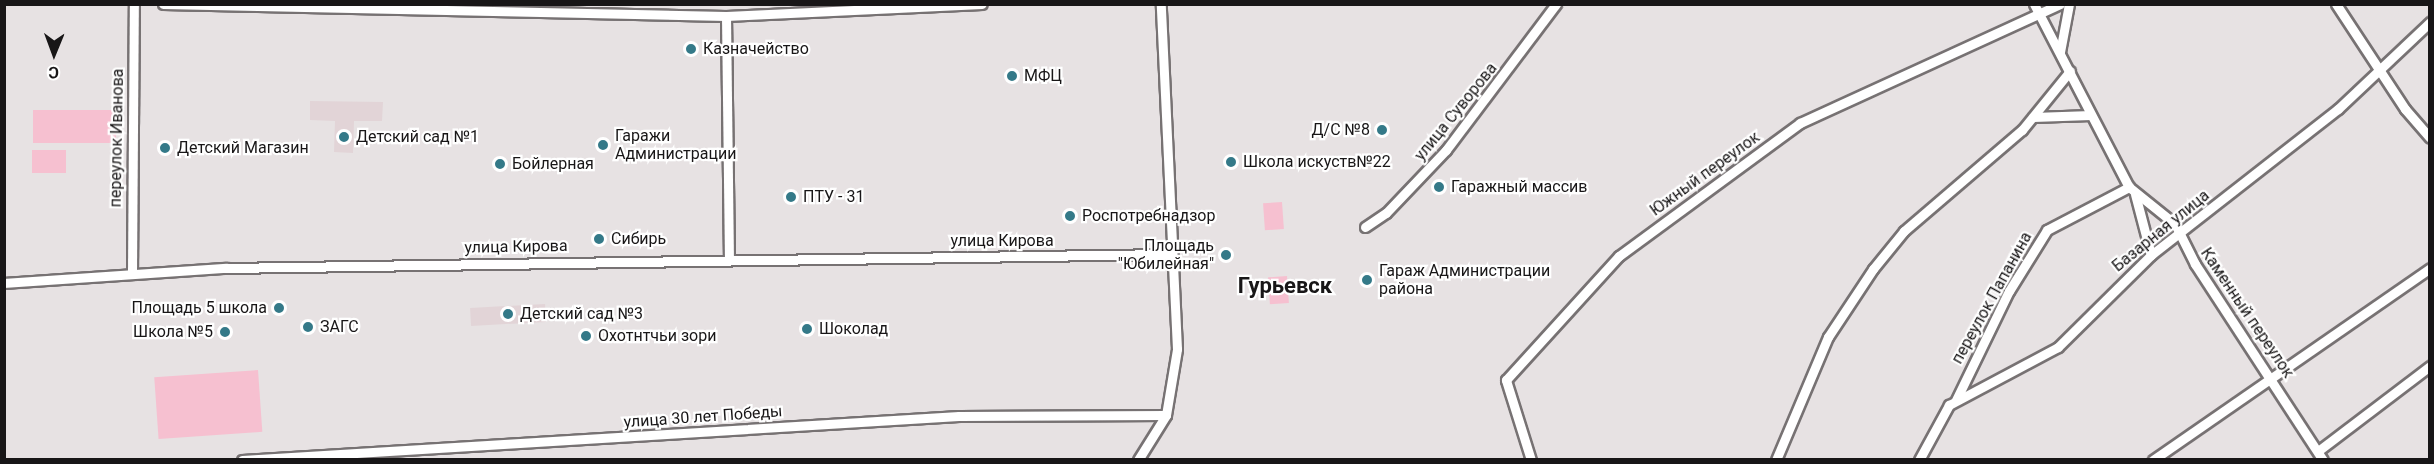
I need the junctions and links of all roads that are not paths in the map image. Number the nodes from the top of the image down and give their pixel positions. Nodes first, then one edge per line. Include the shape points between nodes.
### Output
1 (134, 4) edge
2 (163, 4) edge
3 (982, 4) edge
4 (1161, 4) edge
5 (1556, 4) edge
6 (2034, 4) edge
7 (2060, 4) edge
8 (2069, 4) edge
9 (2336, 4) edge
10 (726, 16) junction
11 (2040, 16) junction
12 (2430, 22) edge
13 (2060, 52) junction
14 (2378, 69) junction
15 (2070, 71) junction
16 (2091, 115) junction
17 (2033, 117) junction
18 (2430, 138) edge
19 (2132, 190) junction
20 (1365, 227) dead end
21 (2180, 233) junction
22 (1172, 254) junction
23 (2151, 255) junction
24 (729, 258) junction
25 (2430, 268) edge
26 (132, 273) junction
27 (4, 284) edge
28 (2430, 366) edge
29 (2273, 377) junction
30 (1956, 400) junction
31 (1166, 415) junction
32 (2321, 455) edge
33 (242, 459) edge
34 (1138, 459) edge
35 (1531, 459) edge
36 (1776, 459) edge
37 (1919, 459) edge
38 (2154, 459) edge

1 - 26 street, переулок Иванова
2 - 10 street
3 - 10 street
4 - 22 street
5 - 20 street, улица Суворова via 1446,150 1386,213
6 - 11 street, Каменный переулок
7 - 11 street
8 - 13 street
9 - 14 street
10 - 24 street
11 - 13 street, Каменный переулок
11 - 35 street, Южный переулок via 1800,123 1619,256 1506,380
12 - 14 street, Базарная улица
13 - 15 street, Каменный переулок
14 - 18 street
14 - 21 street, Базарная улица via 2329,117
15 - 16 street, Каменный переулок
15 - 17 street
16 - 17 street
16 - 19 street, Каменный переулок
17 - 36 street via 1904,231 1873,268 1828,337
19 - 21 street, Каменный переулок via 2175,224
19 - 23 street
19 - 30 street, переулок Папанина via 2046,230 2008,291
21 - 23 street, Базарная улица
21 - 29 street, Каменный переулок via 2195,264
22 - 24 street, улица Кирова
22 - 31 street via 1177,349
23 - 30 street, Базарная улица via 2050,353
24 - 26 street, улица Кирова
25 - 29 street
26 - 27 street, улица Кирова
28 - 32 street
29 - 32 street, Каменный переулок
29 - 38 street
30 - 37 street, Базарная улица via 1943,414
31 - 33 street, улица 30 лет Победы via 959,416
31 - 34 street

